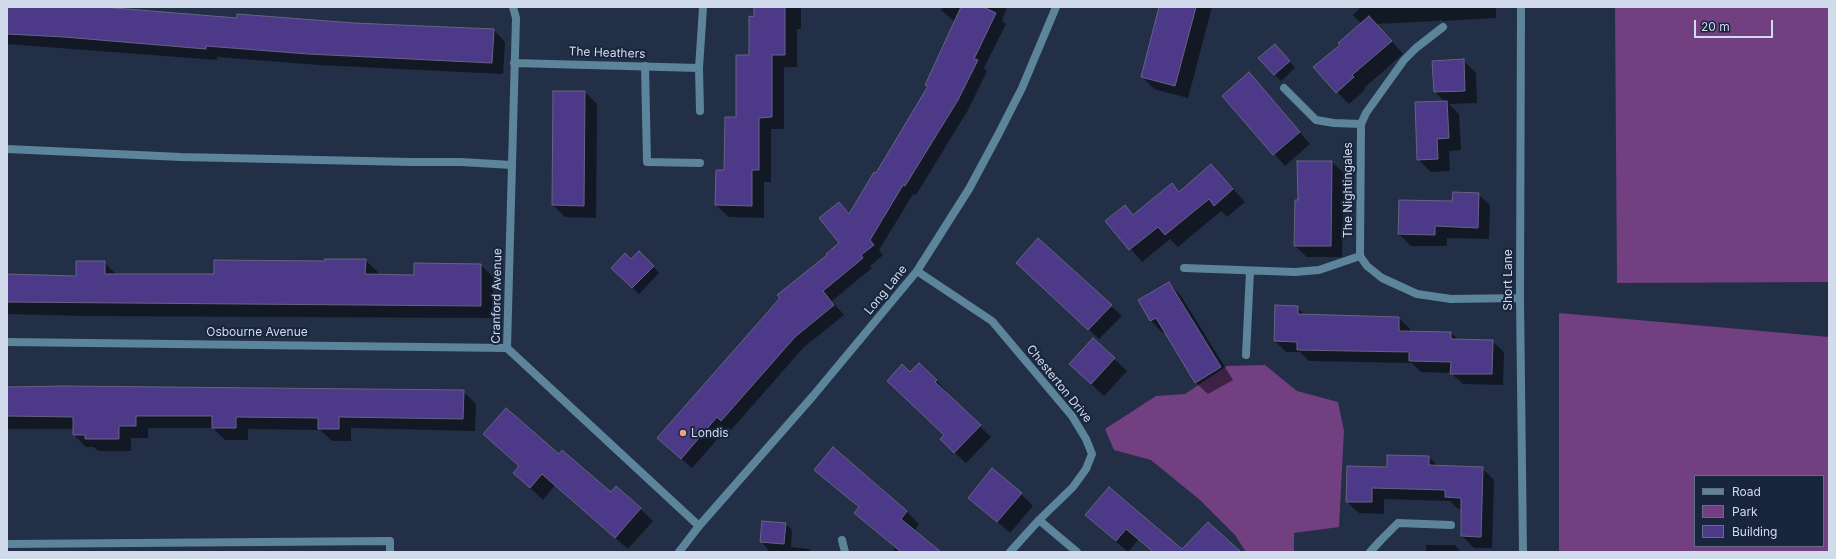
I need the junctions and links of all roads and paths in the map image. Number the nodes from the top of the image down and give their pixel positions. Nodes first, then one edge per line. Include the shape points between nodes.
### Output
1 (513, 7) edge
2 (702, 7) edge
3 (1056, 7) edge
4 (1521, 7) edge
5 (1443, 27) dead end
6 (514, 63) junction
7 (645, 66) junction
8 (699, 68) junction
9 (1284, 88) dead end
10 (700, 111) dead end
11 (1361, 124) junction
12 (7, 148) edge
13 (700, 163) dead end
14 (512, 165) junction
15 (1360, 256) junction
16 (1184, 268) dead end
17 (917, 271) junction
18 (1250, 271) junction
19 (1520, 298) junction
20 (7, 342) edge
21 (507, 348) junction
22 (1246, 355) dead end
23 (1039, 520) junction
24 (1451, 525) dead end
25 (698, 526) junction
26 (842, 540) dead end
27 (7, 544) edge
28 (390, 552) edge
29 (679, 552) edge
30 (844, 552) edge
31 (1010, 552) edge
32 (1076, 552) edge
33 (1370, 552) edge
34 (1523, 552) edge

1 - 6 street, Cranford Avenue via 516,18
2 - 8 street
3 - 17 street, Long Lane via 1022,88 998,135 969,189
4 - 19 street, Short Lane
5 - 11 street, The Nightingales via 1404,60 1366,112
6 - 7 street, The Heathers
6 - 14 street, Cranford Avenue
7 - 8 street, The Heathers
7 - 13 street via 647,162
8 - 10 street
9 - 11 street, The Nightingales via 1316,120
11 - 15 street, The Nightingales
12 - 14 street via 181,157
14 - 21 street, Cranford Avenue
15 - 18 street via 1319,270
15 - 19 street via 1367,266 1382,278 1417,294 1451,299
16 - 18 street
17 - 23 street, Chesterton Drive via 992,322 1072,416 1086,439 1092,454 1086,469
17 - 25 street, Long Lane via 814,396
18 - 22 street
19 - 34 street, Short Lane
20 - 21 street, Osbourne Avenue
21 - 25 street, Cranford Avenue
23 - 31 street, Chesterton Drive
23 - 32 street
24 - 33 street via 1398,524
25 - 29 street, Long Lane
26 - 30 street
27 - 28 street via 390,541

